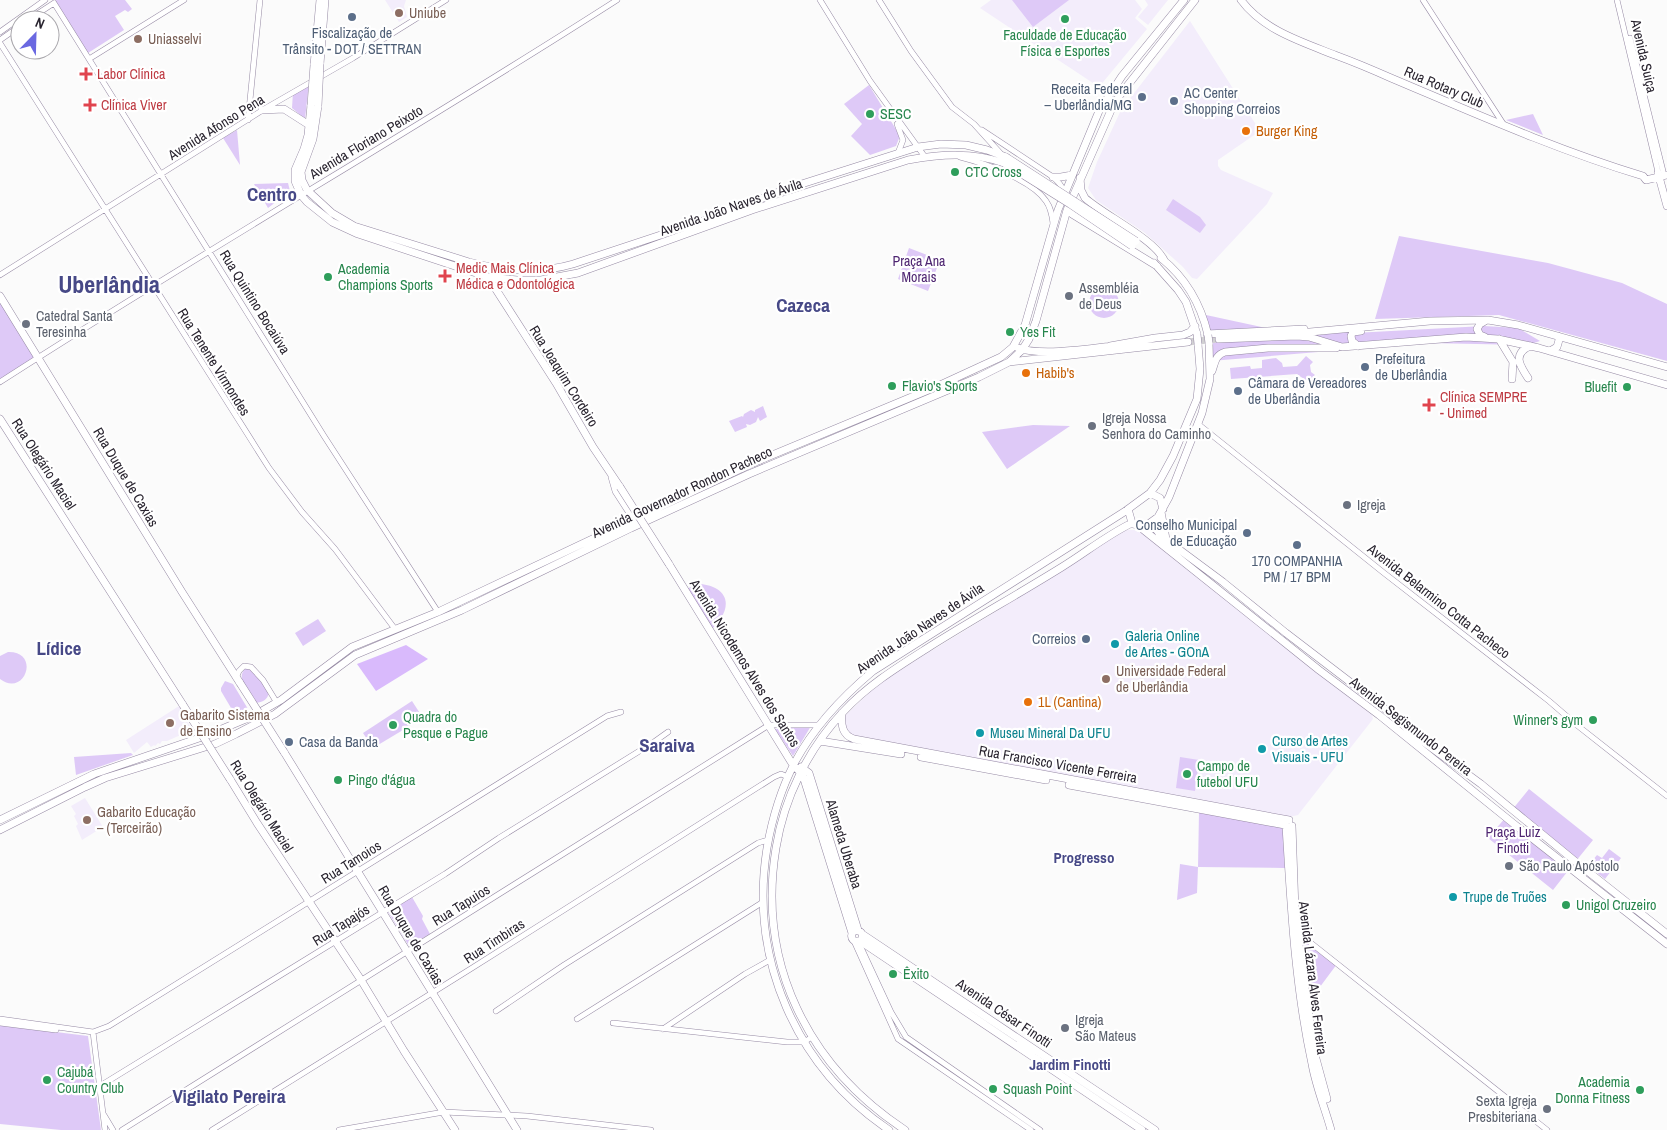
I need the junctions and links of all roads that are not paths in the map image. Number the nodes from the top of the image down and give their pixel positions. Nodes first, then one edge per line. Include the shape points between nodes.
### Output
1 (45, 0) edge
2 (184, 0) edge
3 (260, 0) edge
4 (320, 0) edge
5 (325, 0) edge
6 (446, 0) edge
7 (617, 0) edge
8 (820, 0) edge
9 (879, 0) edge
10 (1184, 0) edge
11 (1195, 0) edge
12 (1241, 0) edge
13 (1423, 0) edge
14 (1619, 0) edge
15 (54, 1) edge
16 (32, 10) edge
17 (42, 10) edge
18 (0, 41) edge
19 (89, 59) junction
20 (317, 65) junction
21 (314, 106) junction
22 (262, 110) junction
23 (893, 114) junction
24 (248, 120) junction
25 (974, 124) junction
26 (310, 125) junction
27 (1504, 126) junction
28 (918, 147) junction
29 (898, 153) junction
30 (952, 156) junction
31 (925, 158) junction
32 (1004, 158) junction
33 (860, 165) junction
34 (1045, 171) junction
35 (1663, 173) edge
36 (162, 175) junction
37 (864, 175) junction
38 (1072, 175) junction
39 (1080, 176) junction
40 (1053, 177) junction
41 (1069, 183) junction
42 (1028, 186) junction
43 (1667, 188) edge
44 (304, 192) junction
45 (1065, 192) junction
46 (1667, 206) edge
47 (1068, 207) junction
48 (1100, 209) junction
49 (106, 210) junction
50 (1077, 217) junction
51 (1053, 225) junction
52 (1091, 225) junction
53 (1061, 227) junction
54 (1134, 244) junction
55 (210, 252) junction
56 (1164, 260) junction
57 (1157, 266) junction
58 (0, 275) edge
59 (488, 277) junction
60 (153, 287) junction
61 (0, 296) edge
62 (1468, 320) junction
63 (1488, 320) junction
64 (1400, 324) junction
65 (1195, 326) junction
66 (1347, 329) junction
67 (1558, 336) junction
68 (1466, 337) junction
69 (1485, 337) junction
70 (1208, 338) junction
71 (1498, 339) junction
72 (1188, 340) tunnel mouth
73 (1199, 345) junction
74 (1358, 346) junction
75 (1530, 346) junction
76 (1013, 347) junction
77 (1342, 347) junction
78 (1109, 349) junction
79 (1022, 350) junction
80 (1550, 351) junction
81 (39, 357) junction
82 (1009, 362) junction
83 (1667, 367) edge
84 (1528, 378) dead end
85 (1210, 379) junction
86 (1512, 380) dead end
87 (0, 382) edge
88 (1667, 385) edge
89 (1190, 415) junction
90 (0, 419) edge
91 (1198, 424) junction
92 (611, 472) junction
93 (620, 487) joint
94 (1150, 492) junction
95 (1128, 509) junction
96 (1162, 511) junction
97 (634, 519) junction
98 (1132, 523) junction
99 (1150, 524) junction
100 (1140, 527) junction
101 (1166, 539) junction
102 (438, 612) junction
103 (952, 621) junction
104 (395, 629) junction
105 (955, 631) junction
106 (238, 681) junction
107 (277, 703) junction
108 (621, 712) dead end
109 (842, 713) junction
110 (1394, 717) junction
111 (1388, 723) junction
112 (769, 725) junction
113 (820, 725) junction
114 (668, 732) dead end
115 (820, 741) junction
116 (896, 750) junction
117 (794, 764) junction
118 (802, 770) junction
119 (788, 777) junction
120 (1667, 796) edge
121 (0, 820) edge
122 (1288, 824) junction
123 (0, 830) edge
124 (768, 840) junction
125 (357, 871) junction
126 (308, 902) junction
127 (763, 902) junction
128 (383, 911) junction
129 (1295, 932) junction
130 (1667, 934) edge
131 (857, 937) junction
132 (335, 942) junction
133 (1667, 944) edge
134 (406, 953) junction
135 (770, 960) junction
136 (361, 980) junction
137 (431, 993) junction
138 (496, 1011) dead end
139 (577, 1019) dead end
140 (387, 1021) junction
141 (0, 1022) edge
142 (613, 1023) dead end
143 (663, 1029) junction
144 (94, 1033) junction
145 (812, 1037) junction
146 (804, 1042) junction
147 (100, 1086) junction
148 (444, 1112) junction
149 (103, 1114) junction
150 (507, 1115) junction
151 (105, 1130) edge
152 (113, 1130) edge
153 (122, 1130) edge
154 (212, 1130) edge
155 (339, 1130) edge
156 (456, 1130) edge
157 (517, 1130) edge
158 (651, 1130) edge
159 (889, 1130) edge
160 (905, 1130) edge
161 (1031, 1130) edge
162 (1040, 1130) edge
163 (1142, 1130) edge
164 (1156, 1130) edge
165 (1331, 1130) edge
166 (1336, 1130) edge
167 (1548, 1130) edge

1 - 16 street
2 - 19 street
3 - 24 street
4 - 20 main road
5 - 20 main road
6 - 22 street, Avenida Afonso Pena
7 - 44 street, Avenida Floriano Peixoto
8 - 23 street
9 - 25 street via 946,100
10 - 38 main road, Avenida Governador Rondon Pacheco via 1107,96
11 - 39 main road, Avenida Governador Rondon Pacheco via 1116,100
12 - 27 main road, Rua Rotary Club via 1272,27 1310,46
13 - 27 street
14 - 35 street, Avenida Suiça
15 - 17 street
15 - 19 street, Rua Quintino Bocaiúva
18 - 49 street, Rua Tenente Virmondes
19 - 36 street, Rua Quintino Bocaiúva
20 - 21 main road, bridge
21 - 26 main road
21 - 44 main road via 313,139 301,172
22 - 24 street, Avenida Afonso Pena
22 - 26 main road via 284,109
23 - 28 street
23 - 29 street via 903,140
24 - 36 street, Avenida Afonso Pena
25 - 32 street
25 - 34 street
26 - 44 main road via 295,173 295,181
27 - 35 main road, Rua Rotary Club via 1645,178
28 - 29 main road, Avenida João Naves de Ávila
28 - 31 street
28 - 32 main road, Avenida João Naves de Ávila via 952,144 987,150
29 - 33 main road, Avenida João Naves de Ávila
30 - 31 main road, Avenida João Naves de Ávila
30 - 32 main road, Avenida João Naves de Ávila
30 - 42 street via 991,166
31 - 37 main road, Avenida João Naves de Ávila via 908,160
32 - 54 main road, Avenida João Naves de Ávila, bridge
33 - 37 main road
33 - 44 main road, Avenida João Naves de Ávila via 573,264 525,270 484,266 362,229 344,221
34 - 40 street
34 - 42 street via 1041,179
35 - 43 main road, Avenida Suiça
35 - 46 main road, Avenida Suiça
36 - 49 street, Avenida Afonso Pena
36 - 55 street, Rua Quintino Bocaiúva
37 - 59 main road, Avenida João Naves de Ávila via 752,210 578,273 541,280
38 - 40 main road
38 - 41 main road, Avenida Governador Rondon Pacheco
39 - 47 main road, Avenida Governador Rondon Pacheco
39 - 48 main road, Avenida João Naves de Ávila via 1083,194
40 - 45 street
41 - 45 main road, Avenida Governador Rondon Pacheco
41 - 47 main road
42 - 51 street via 1047,202
44 - 55 street, Avenida Floriano Peixoto
44 - 59 main road, Avenida João Naves de Ávila via 328,219 342,228
45 - 47 main road
45 - 51 main road, Avenida Governador Rondon Pacheco
47 - 50 main road
47 - 53 main road, Avenida Governador Rondon Pacheco
48 - 52 main road via 1091,215
48 - 56 main road, Avenida João Naves de Ávila via 1159,252
49 - 58 street, Avenida Afonso Pena
49 - 60 street, Rua Tenente Virmondes
50 - 52 main road, Avenida João Naves de Ávila
50 - 53 main road
51 - 76 main road, Avenida Governador Rondon Pacheco via 1030,312
52 - 57 main road, Avenida João Naves de Ávila
53 - 79 main road, Avenida Governador Rondon Pacheco via 1036,321
54 - 56 main road, Avenida João Naves de Ávila
54 - 57 main road, Avenida João Naves de Ávila
55 - 60 street, Avenida Floriano Peixoto
55 - 102 street, Rua Quintino Bocaiúva
56 - 70 main road, Avenida João Naves de Ávila via 1198,303
57 - 65 main road, Avenida João Naves de Ávila via 1186,302
59 - 92 main road, Rua Joaquim Cordeiro
60 - 81 street, Avenida Floriano Peixoto
60 - 104 street, Rua Tenente Virmondes via 269,468
61 - 81 main road, Rua Duque de Caxias
62 - 63 main road
62 - 64 main road
62 - 68 main road via 1474,328
63 - 67 main road
63 - 69 main road via 1477,329
64 - 66 main road
64 - 74 main road via 1353,332 1351,339
65 - 73 main road, Avenida João Naves de Ávila, bridge
65 - 78 main road via 1183,335
66 - 70 main road via 1306,329
66 - 77 main road via 1219,337 1297,336
67 - 80 main road via 1557,346
67 - 83 main road
68 - 69 main road
68 - 74 main road
69 - 71 main road
70 - 85 main road, Avenida João Naves de Ávila
71 - 75 main road
71 - 86 main road via 1514,362
72 - 78 main road
73 - 78 main road via 1143,351
73 - 89 main road, Avenida João Naves de Ávila via 1199,387
74 - 77 main road
75 - 80 main road
75 - 84 main road via 1524,348 1519,356
76 - 79 main road
76 - 97 main road, Avenida Governador Rondon Pacheco via 979,368 753,463
77 - 85 main road via 1225,352 1217,357
78 - 79 main road
78 - 82 main road
79 - 82 main road, Avenida Governador Rondon Pacheco
80 - 88 main road
81 - 87 street, Avenida Floriano Peixoto
81 - 106 main road, Rua Duque de Caxias
82 - 123 main road, Avenida Governador Rondon Pacheco via 979,378 749,474 462,610 355,654 275,714 215,744 92,784
85 - 91 main road, Avenida João Naves de Ávila
89 - 91 main road
89 - 94 main road, Avenida João Naves de Ávila via 1166,470
90 - 126 main road, Rua Olegário Maciel, bridge
91 - 96 main road, Avenida João Naves de Ávila
91 - 120 street, Avenida Belarmino Cotta Pacheco
92 - 93 main road, Rua Joaquim Cordeiro
92 - 97 main road via 616,491
93 - 112 main road, Avenida Nicodemos Alves dos Santos, bridge
94 - 95 main road
94 - 96 main road via 1160,498
95 - 98 main road
95 - 103 main road, Avenida João Naves de Ávila
96 - 99 main road
96 - 101 main road
97 - 102 main road, Avenida Governador Rondon Pacheco
98 - 100 main road
98 - 105 main road, Avenida João Naves de Ávila
99 - 100 main road
99 - 101 main road, Avenida Segismundo Pereira
100 - 111 main road, Avenida Segismundo Pereira
101 - 110 main road, Avenida Segismundo Pereira
102 - 104 main road, Avenida Governador Rondon Pacheco
103 - 105 main road
103 - 113 main road, Avenida João Naves de Ávila via 873,671 841,700
104 - 107 main road, Avenida Governador Rondon Pacheco via 345,650
105 - 109 main road, Avenida João Naves de Ávila via 882,678
106 - 107 street via 239,671 244,666 251,667
106 - 125 main road, Rua Duque de Caxias, bridge
107 - 121 main road, Avenida Governador Rondon Pacheco via 205,736 94,774
108 - 125 street, Rua Tamoios via 607,716
109 - 115 main road, Avenida João Naves de Ávila
109 - 116 main road, Rua Francisco Vicente Ferreira via 842,727 848,737
110 - 111 main road
110 - 130 main road, Avenida Segismundo Pereira
111 - 133 main road, Avenida Segismundo Pereira
112 - 113 street
112 - 117 main road, Avenida Nicodemos Alves dos Santos
112 - 134 street, Rua Tapuios
113 - 117 main road, Avenida João Naves de Ávila
114 - 128 street, Rua Tapajós
115 - 116 main road, Rua Francisco Vicente Ferreira
115 - 118 main road, Avenida João Naves de Ávila
116 - 122 main road, Rua Francisco Vicente Ferreira
116 - 122 main road, Rua Francisco Vicente Ferreira
117 - 118 main road
117 - 119 main road, Avenida João Naves de Ávila
118 - 131 main road, Alameda Uberaba
118 - 145 main road, Avenida João Naves de Ávila via 778,838 772,873 772,899 775,940 784,977
119 - 124 main road, Avenida João Naves de Ávila
119 - 137 street, Rua Timbiras via 781,774 774,777
122 - 129 main road, Avenida Lázara Alves Ferreira
124 - 127 main road, Avenida João Naves de Ávila
124 - 138 street via 758,843
125 - 126 street, Rua Tamoios
125 - 128 main road, Rua Duque de Caxias
126 - 132 main road, Rua Olegário Maciel
126 - 144 street, Rua Tamoios
127 - 135 main road, Avenida João Naves de Ávila
127 - 139 street
128 - 132 street, Rua Tapajós
128 - 134 main road, Rua Duque de Caxias
129 - 165 main road, Avenida Lázara Alves Ferreira via 1312,1066
129 - 166 main road, Avenida Lázara Alves Ferreira via 1315,1055
129 - 167 street
131 - 161 street, Alameda Uberaba via 898,1039
131 - 162 street, Alameda Uberaba via 906,1037
131 - 163 main road, Avenida César Finotti
131 - 164 main road, Avenida César Finotti via 900,958
132 - 136 main road, Rua Olegário Maciel
132 - 147 street, Rua Tapajós
134 - 136 street, Rua Tapuios
134 - 137 main road, Rua Duque de Caxias
135 - 143 street
135 - 146 main road, Avenida João Naves de Ávila via 788,1012
136 - 140 main road, Rua Olegário Maciel
136 - 153 street, Rua Tapuios
137 - 140 street, Rua Timbiras
137 - 150 main road, Rua Duque de Caxias
140 - 148 main road, Rua Olegário Maciel
140 - 154 street, Rua Timbiras
141 - 144 street
142 - 143 street
143 - 146 street
144 - 147 street
145 - 146 street
145 - 160 main road, Avenida João Naves de Ávila via 854,1090
146 - 159 main road, Avenida João Naves de Ávila via 842,1091
147 - 149 street
148 - 150 street
148 - 155 street
148 - 156 main road, Rua Olegário Maciel
149 - 151 street
149 - 152 street
150 - 157 main road, Rua Duque de Caxias
150 - 158 street

